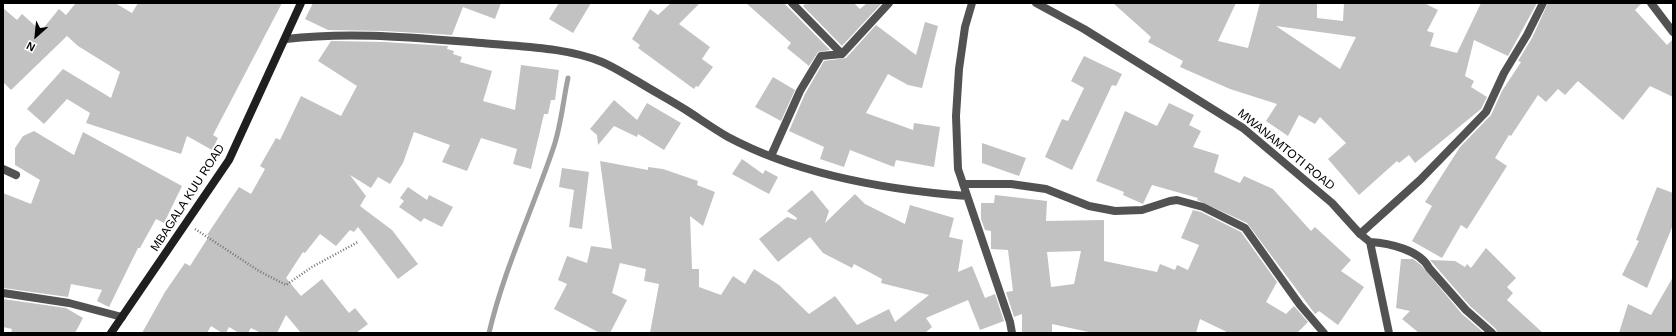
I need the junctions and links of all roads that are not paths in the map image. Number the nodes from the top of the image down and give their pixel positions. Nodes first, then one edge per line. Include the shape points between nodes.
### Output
1 (301, 3) edge
2 (792, 3) edge
3 (890, 3) edge
4 (972, 3) edge
5 (1036, 3) edge
6 (1544, 3) edge
7 (1651, 3) edge
8 (1673, 32) edge
9 (286, 40) junction
10 (842, 54) junction
11 (771, 156) junction
12 (3, 169) edge
13 (16, 175) dead end
14 (963, 184) junction
15 (967, 196) junction
16 (1360, 234) junction
17 (1370, 242) junction
18 (3, 293) edge
19 (122, 317) junction
20 (111, 333) edge
21 (1012, 333) edge
22 (1324, 333) edge
23 (1389, 333) edge
24 (1492, 333) edge

1 - 9 street, MBAGALA KUU ROAD
2 - 10 street
3 - 10 street
4 - 14 street via 965,27 959,69 956,116 958,169
5 - 16 street, MWANAMTOTI ROAD via 1084,29 1243,128 1332,203
6 - 16 street via 1504,73 1486,112 1420,180
7 - 8 street
9 - 11 street via 363,35 524,47 575,54 609,66 726,136
9 - 19 street, MBAGALA KUU ROAD via 229,160
10 - 11 street via 821,56 800,91
11 - 15 street via 839,177 884,187
12 - 13 street
14 - 15 street
14 - 22 street via 1011,184 1046,190 1089,206 1115,211 1142,210 1177,200 1203,207 1245,228
15 - 21 street
16 - 17 street, MWANAMTOTI ROAD
17 - 23 street
17 - 24 street via 1387,243 1425,260 1466,310
18 - 19 street via 69,303
19 - 20 street, MBAGALA KUU ROAD

